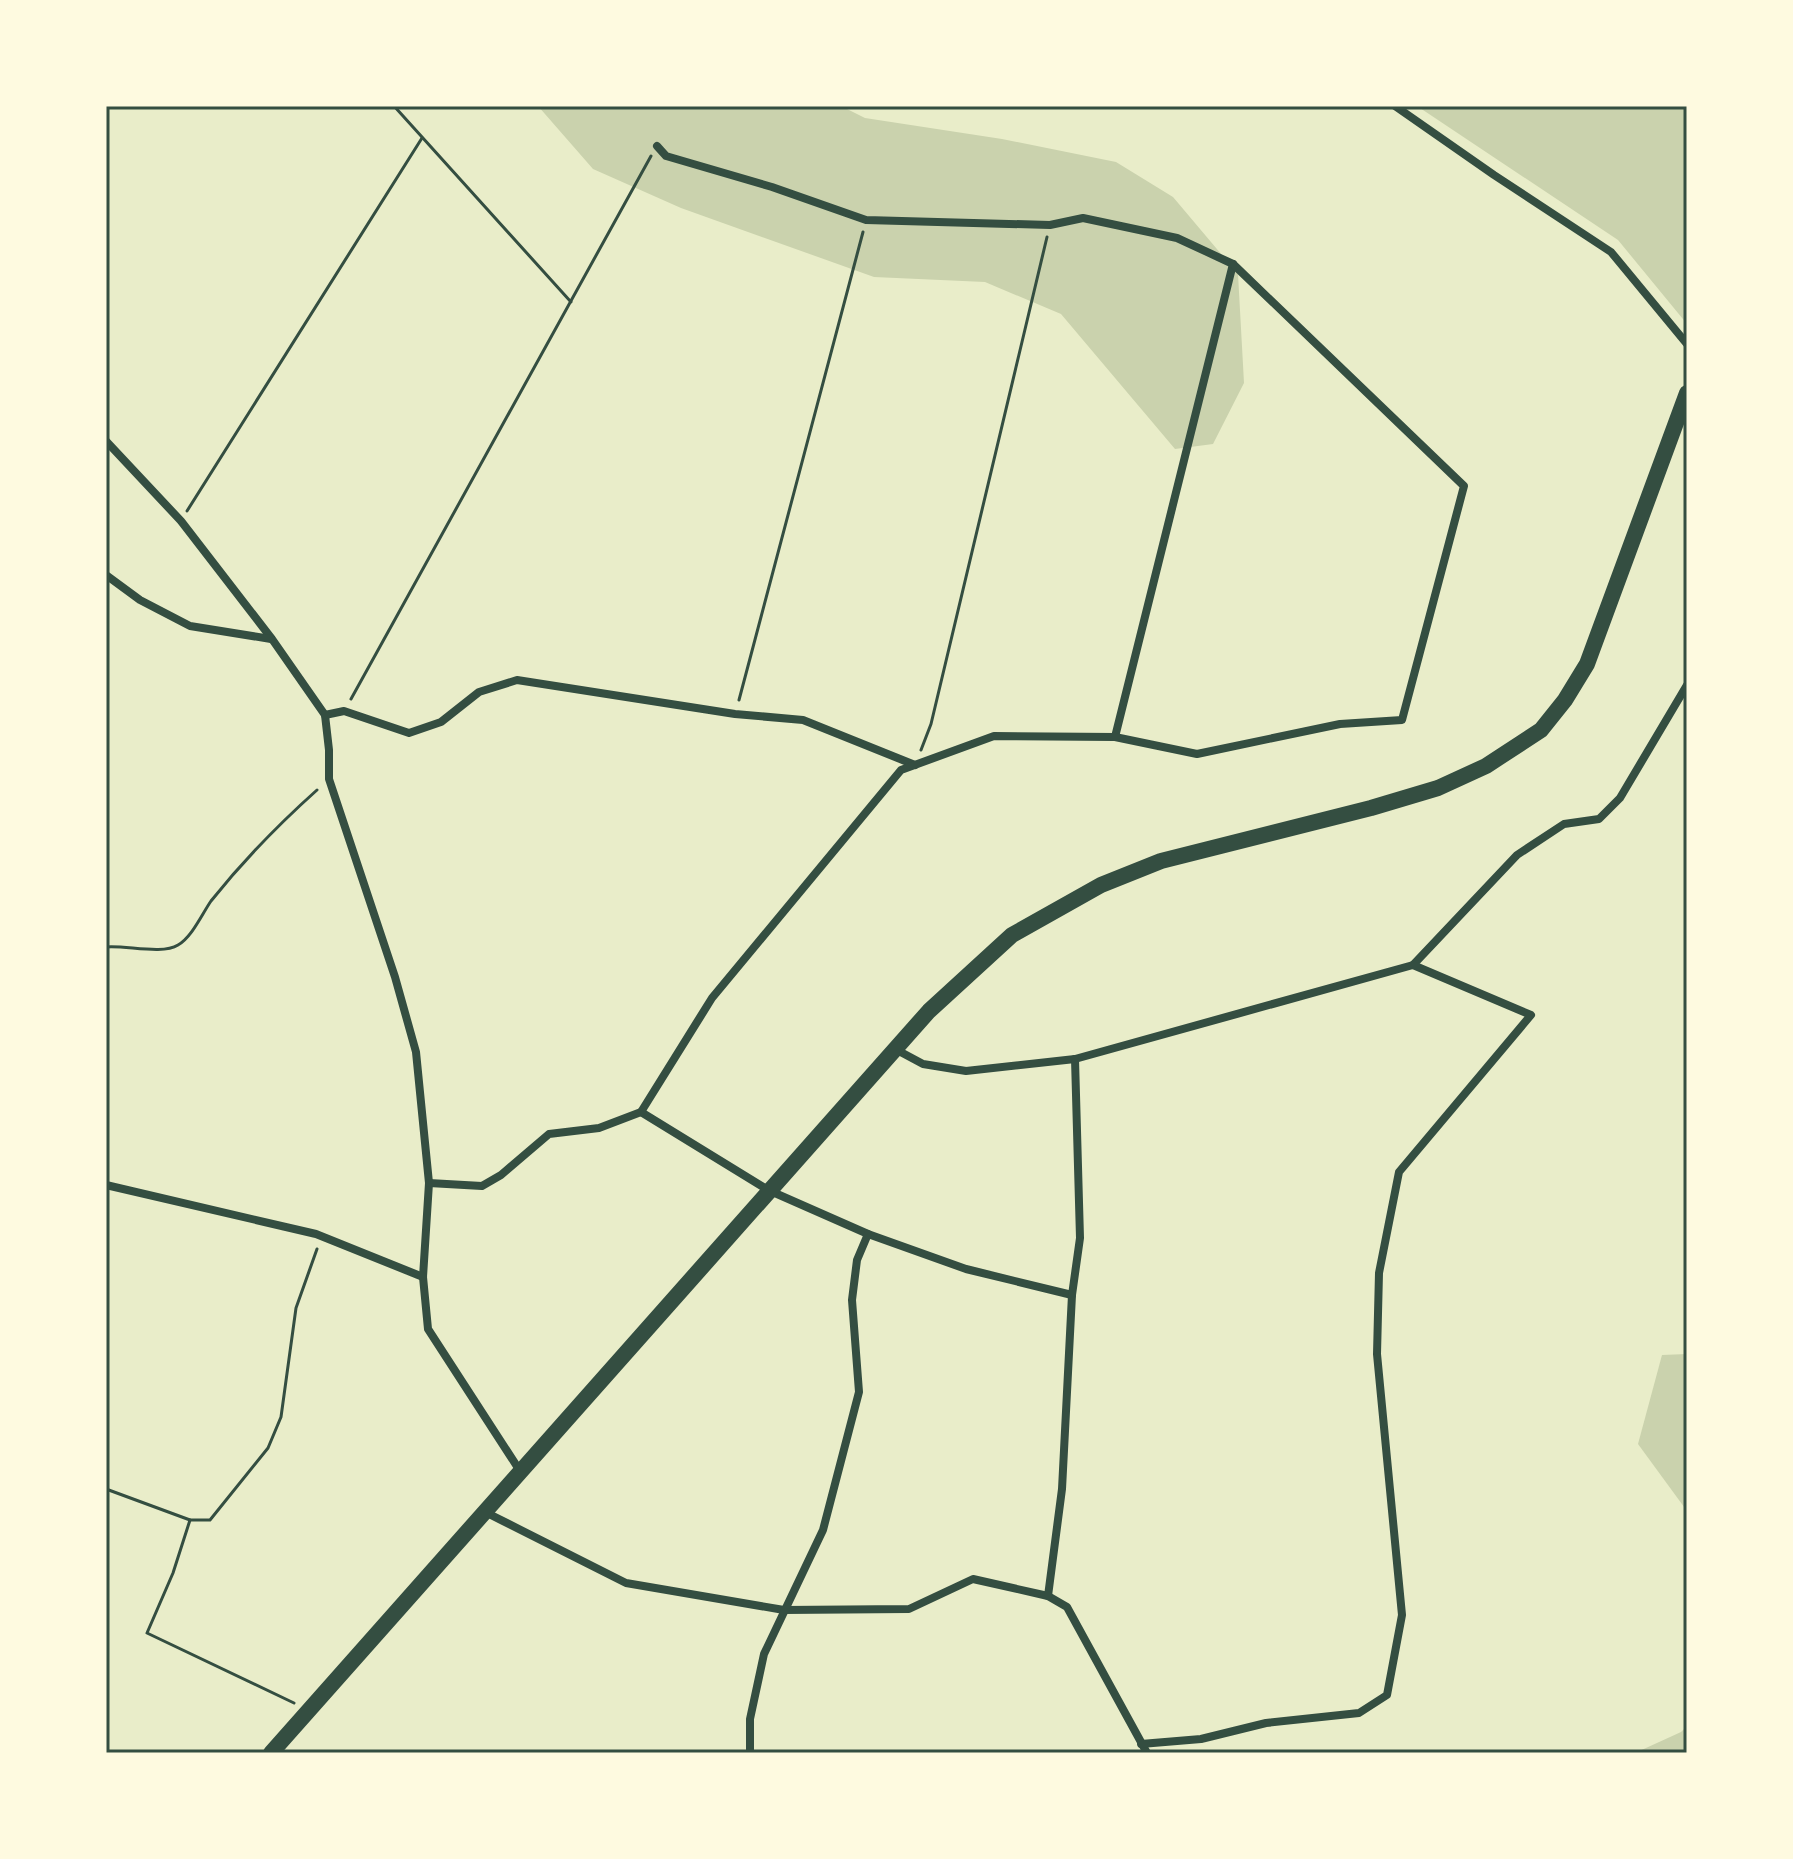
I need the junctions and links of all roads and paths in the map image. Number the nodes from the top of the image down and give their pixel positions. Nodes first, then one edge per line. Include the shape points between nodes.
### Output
1 (394, 106) edge
2 (1395, 106) edge
3 (422, 138) junction
4 (657, 146) joint
5 (866, 220) junction
6 (1050, 225) junction
7 (1233, 264) junction
8 (571, 302) junction
9 (1687, 344) edge
10 (1687, 393) edge
11 (106, 441) edge
12 (181, 521) junction
13 (106, 575) edge
14 (272, 639) junction
15 (1687, 685) edge
16 (344, 711) junction
17 (735, 714) junction
18 (325, 715) junction
19 (1115, 737) junction
20 (915, 765) junction
21 (329, 779) junction
22 (106, 947) edge
23 (1413, 965) junction
24 (895, 1049) junction
25 (1075, 1059) junction
26 (641, 1112) junction
27 (429, 1183) junction
28 (106, 1185) edge
29 (768, 1190) junction
30 (868, 1234) junction
31 (322, 1237) junction
32 (423, 1277) junction
33 (1072, 1295) junction
34 (520, 1471) junction
35 (106, 1489) edge
36 (483, 1511) junction
37 (190, 1520) junction
38 (1048, 1596) junction
39 (784, 1610) junction
40 (308, 1710) junction
41 (1141, 1744) junction
42 (271, 1753) edge
43 (750, 1753) edge
44 (1147, 1753) edge

1 - 3 path
2 - 9 street via 1611,252
3 - 8 path
3 - 12 path
4 - 5 street via 666,156
4 - 8 path
5 - 6 street
5 - 17 path
6 - 7 street via 1083,218 1177,238
6 - 20 path via 931,724
7 - 19 street
7 - 19 street via 1464,486 1402,720 1340,724 1197,754
8 - 16 path
10 - 24 highway via 1587,664 1541,730 1486,766 1438,788 1161,861 1101,885 1012,935
11 - 12 street
12 - 14 street
13 - 14 street via 190,626
14 - 18 street
15 - 23 street via 1620,798 1599,819 1564,824 1517,855
16 - 17 street via 409,733 441,722 479,692 517,680
16 - 18 street
17 - 20 street via 803,720
18 - 21 street
19 - 20 street via 994,736
20 - 26 street via 901,770 712,998
21 - 22 path via 281,822 181,944 164,950
21 - 27 street via 416,1052
23 - 25 street
23 - 41 street via 1531,1015 1399,1172 1379,1273 1377,1354 1402,1615 1387,1695 1359,1713
24 - 25 street via 923,1064 966,1071
24 - 29 highway
25 - 33 street via 1080,1238
26 - 27 street via 599,1128 549,1134 482,1186
26 - 29 street
27 - 32 street
28 - 31 street
29 - 30 street
29 - 34 highway
30 - 33 street via 966,1269
30 - 39 street via 857,1260 852,1300 859,1392 823,1530
31 - 32 street
31 - 37 path via 296,1308 281,1417 268,1448 210,1520
32 - 34 street via 428,1329
33 - 38 street via 1062,1489
34 - 36 highway
35 - 37 path
36 - 39 street via 626,1583
36 - 40 highway
37 - 40 path via 147,1633
38 - 39 street via 973,1579 909,1609
38 - 41 street via 1067,1607
39 - 43 street via 764,1654 750,1719
40 - 42 highway
41 - 44 street

